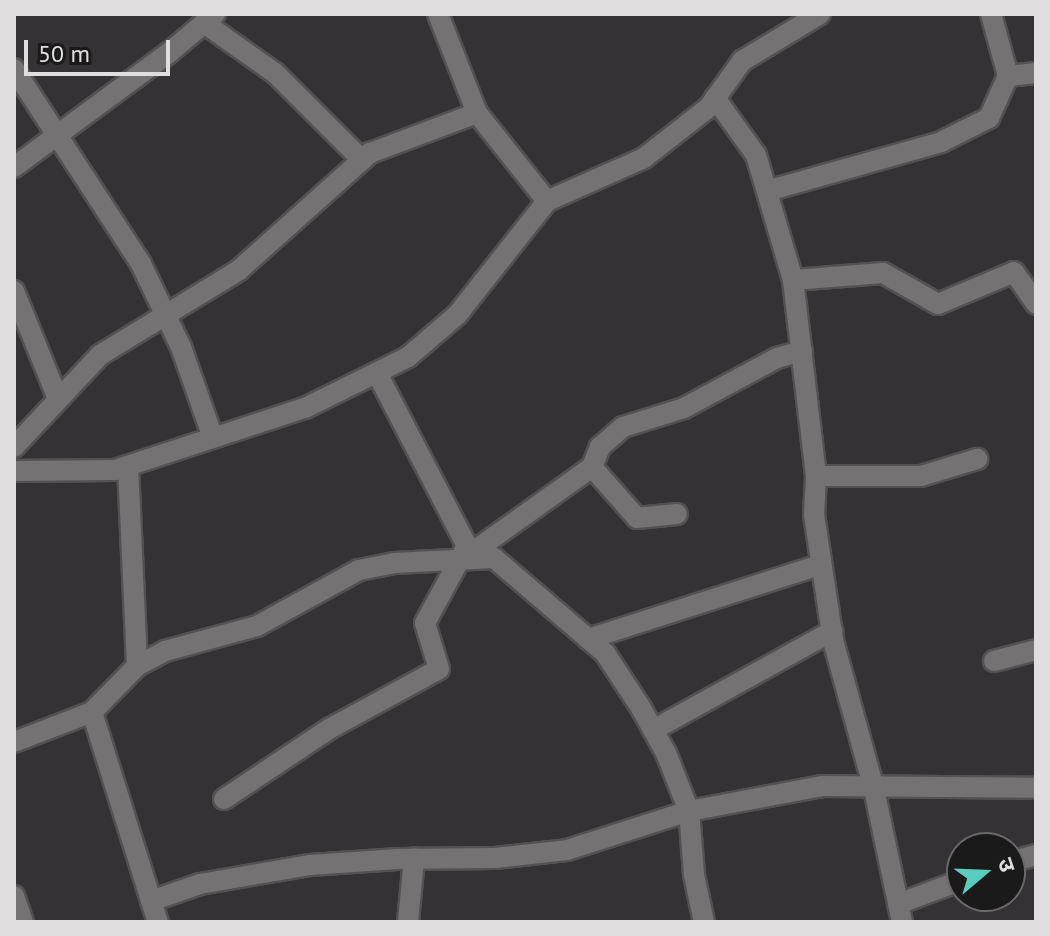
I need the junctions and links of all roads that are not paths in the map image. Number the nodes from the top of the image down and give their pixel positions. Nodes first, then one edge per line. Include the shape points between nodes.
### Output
1 (438, 14) edge
2 (820, 14) edge
3 (991, 14) edge
4 (210, 19) edge
5 (14, 69) edge
6 (1036, 73) edge
7 (1008, 76) junction
8 (715, 98) junction
9 (477, 113) junction
10 (56, 135) junction
11 (362, 160) junction
12 (14, 167) edge
13 (767, 191) junction
14 (547, 201) junction
15 (793, 280) junction
16 (14, 291) edge
17 (1036, 304) edge
18 (166, 316) junction
19 (802, 351) junction
20 (377, 373) junction
21 (58, 399) junction
22 (213, 438) junction
23 (14, 447) edge
24 (977, 459) dead end
25 (128, 466) junction
26 (592, 467) junction
27 (14, 471) edge
28 (816, 476) junction
29 (677, 514) dead end
30 (463, 559) junction
31 (820, 565) junction
32 (832, 631) junction
33 (588, 639) junction
34 (1036, 650) edge
35 (994, 661) dead end
36 (137, 666) junction
37 (92, 712) junction
38 (653, 730) junction
39 (14, 742) edge
40 (1036, 788) edge
41 (874, 789) junction
42 (224, 799) dead end
43 (689, 811) junction
44 (414, 858) junction
45 (946, 889) edge
46 (14, 896) edge
47 (151, 901) junction
48 (900, 913) edge
49 (23, 922) edge
50 (158, 922) edge
51 (408, 922) edge
52 (704, 922) edge

1 - 9 street
2 - 8 street via 742,61
3 - 7 street
4 - 10 street
4 - 11 street via 275,73
5 - 10 street
6 - 7 street
7 - 13 street via 989,118 941,142
8 - 13 street via 756,155
8 - 14 street via 644,158
9 - 11 street
9 - 14 street
10 - 12 street
10 - 18 street via 141,264
11 - 18 street via 239,270
13 - 15 street
14 - 20 street via 457,315 408,357
15 - 17 street via 883,273 938,304 1014,272
15 - 19 street
16 - 21 street
18 - 21 street via 100,355
18 - 22 street
19 - 26 street via 777,358 684,408 623,427 600,447
19 - 28 street
20 - 22 street via 305,408
20 - 30 street via 467,546
21 - 23 street
22 - 25 street
24 - 28 street via 921,476
25 - 27 street
25 - 36 street
26 - 29 street via 637,518
26 - 30 street
28 - 31 street
30 - 33 street via 494,558
30 - 36 street via 359,570 257,626 165,651
30 - 42 street via 425,623 439,669 329,729
31 - 32 street
31 - 33 street
32 - 38 street
32 - 41 street
33 - 38 street via 605,653
34 - 35 street
36 - 37 street
37 - 39 street
37 - 47 street
38 - 43 street
40 - 41 street
41 - 43 street via 822,786
41 - 48 street
43 - 44 street via 567,850 495,858
43 - 52 street
44 - 47 street via 310,865 200,884
44 - 51 street
45 - 48 street
46 - 49 street
47 - 50 street

